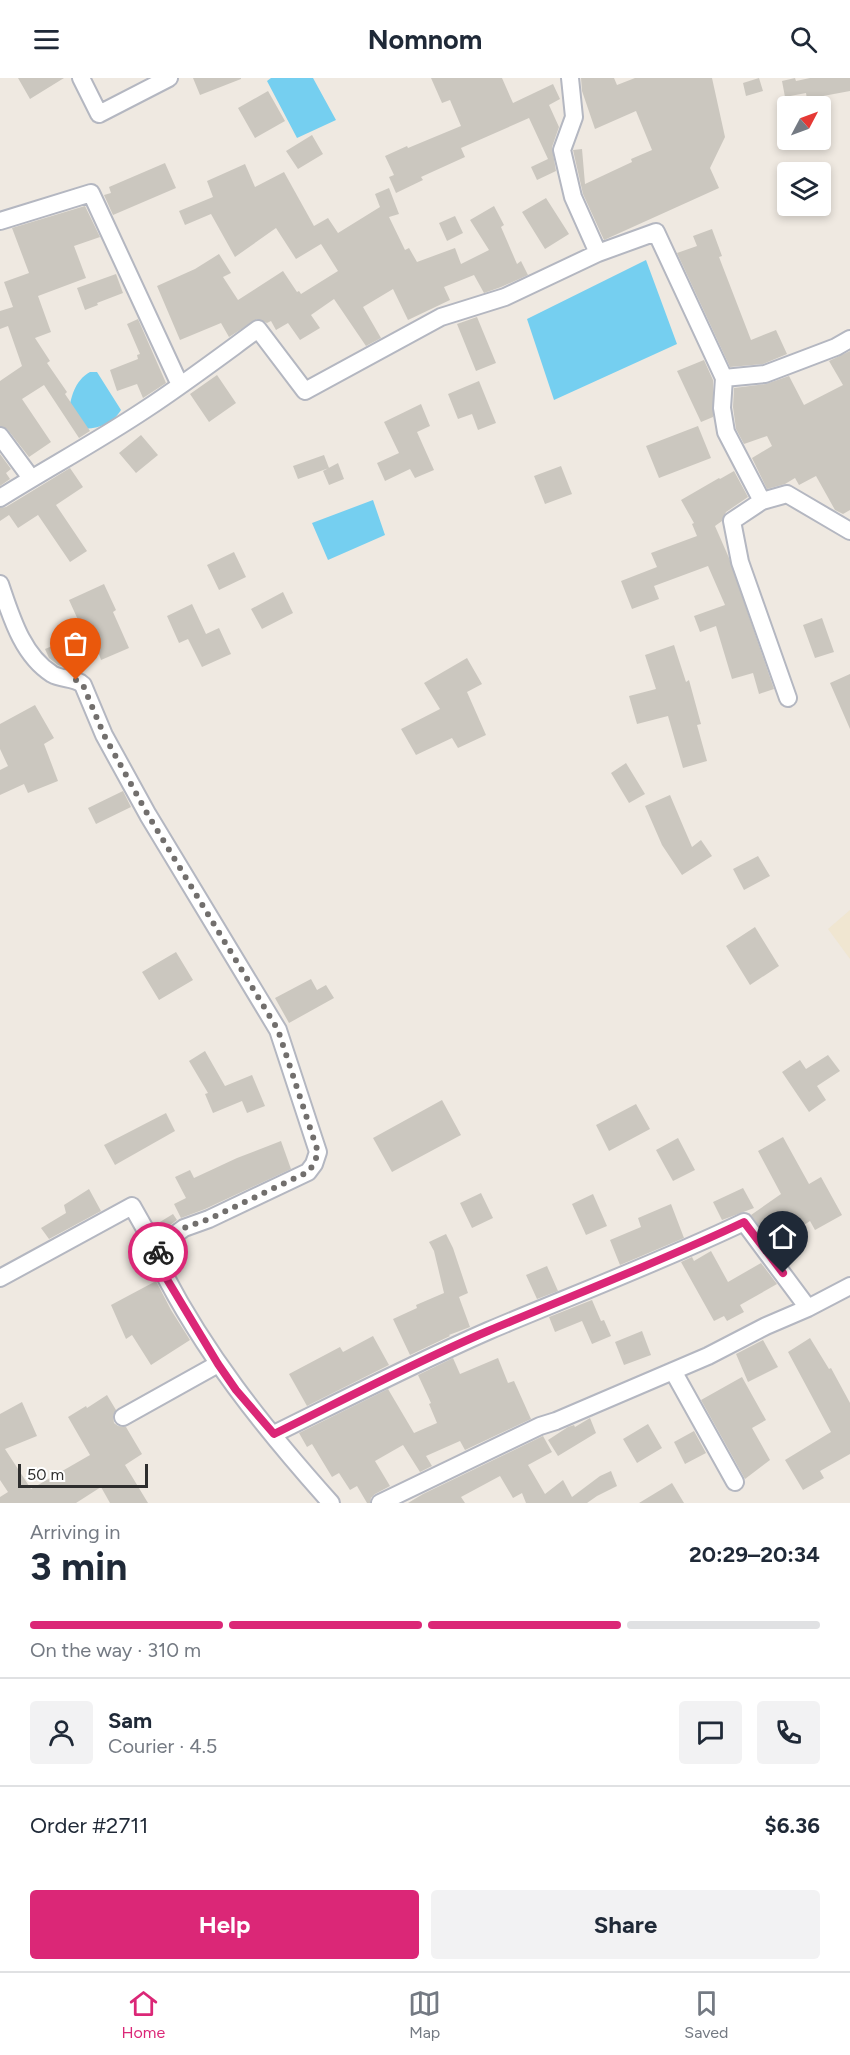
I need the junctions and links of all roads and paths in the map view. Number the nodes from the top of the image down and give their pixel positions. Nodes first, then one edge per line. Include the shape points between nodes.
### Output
1 (81, 78) edge
2 (169, 78) edge
3 (570, 78) edge
4 (0, 221) edge
5 (598, 253) junction
6 (850, 339) edge
7 (724, 378) junction
8 (180, 385) junction
9 (0, 436) edge
10 (31, 478) junction
11 (0, 498) edge
12 (762, 501) junction
13 (850, 531) edge
14 (0, 584) edge
15 (788, 698) dead end
16 (158, 1252) junction
17 (0, 1278) edge
18 (850, 1286) edge
19 (808, 1308) junction
20 (218, 1364) junction
21 (673, 1371) junction
22 (123, 1417) dead end
23 (274, 1434) junction
24 (735, 1482) dead end
25 (326, 1501) edge
26 (380, 1503) edge

1 - 2 street via 99,114
3 - 5 street via 574,117 562,150 573,197
4 - 8 street via 91,193
5 - 7 street via 656,232
5 - 8 street via 505,297 441,317 305,391 258,329
6 - 7 street via 765,374
7 - 12 street via 722,408 726,432
8 - 10 street
9 - 10 street
10 - 11 street
12 - 13 street via 787,494
12 - 15 street via 732,521 740,562
14 - 16 street via 17,632 32,656 52,674 83,685 104,735 148,815 278,1030 318,1152 308,1172 184,1228 161,1245
16 - 17 street via 132,1206
16 - 20 street via 157,1260 165,1276
18 - 19 street
19 - 21 street
19 - 23 street via 744,1222 487,1332
20 - 22 street
20 - 23 street
21 - 24 street
21 - 26 street via 540,1426
23 - 25 street

